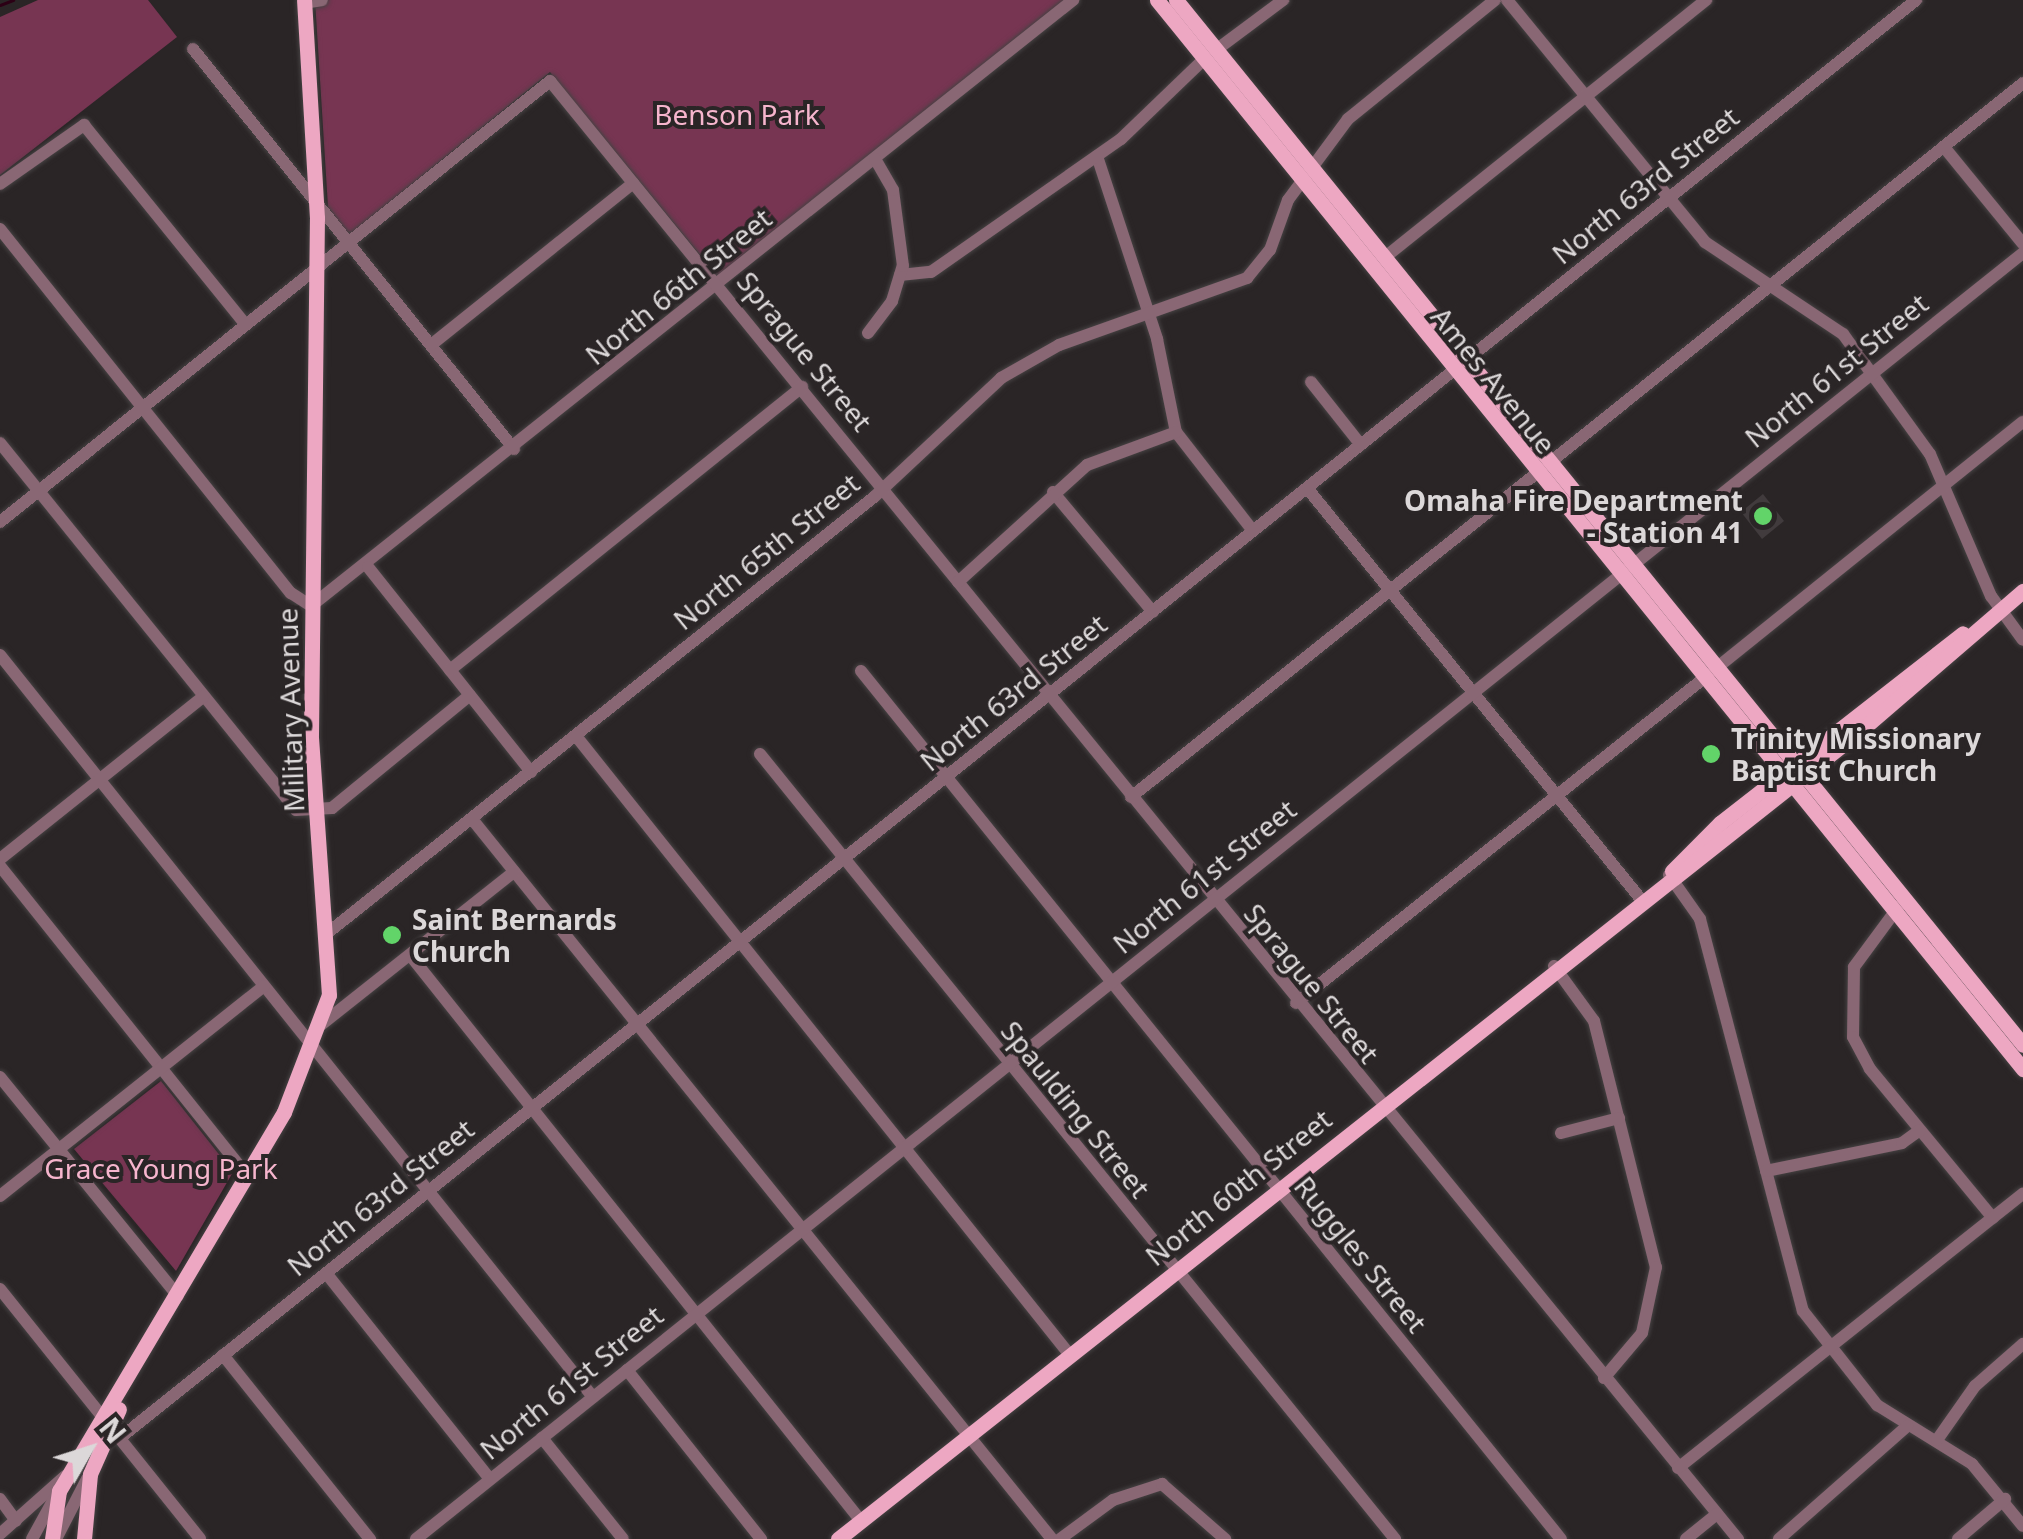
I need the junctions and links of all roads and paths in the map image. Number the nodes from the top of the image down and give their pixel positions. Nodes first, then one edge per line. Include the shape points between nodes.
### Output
1 (322, 0) edge
2 (1073, 0) edge
3 (1157, 0) edge
4 (1176, 0) edge
5 (1283, 0) edge
6 (1495, 0) edge
7 (1507, 0) edge
8 (1706, 0) edge
9 (1916, 0) edge
10 (304, 1) edge
11 (193, 49) dead end
12 (1210, 54) junction
13 (2023, 83) edge
14 (1585, 97) junction
15 (1944, 147) junction
16 (1097, 156) junction
17 (875, 159) junction
18 (1308, 175) junction
19 (633, 183) junction
20 (0, 184) edge
21 (316, 200) junction
22 (1667, 200) junction
23 (0, 229) edge
24 (349, 242) junction
25 (2023, 244) edge
26 (2023, 253) edge
27 (1384, 258) junction
28 (316, 270) junction
29 (900, 275) junction
30 (720, 284) junction
31 (1770, 285) junction
32 (1150, 314) junction
33 (246, 325) junction
34 (868, 333) dead end
35 (431, 345) junction
36 (1460, 366) junction
37 (1873, 372) junction
38 (1311, 382) dead end
39 (802, 388) junction
40 (143, 408) junction
41 (2023, 422) edge
42 (1176, 432) junction
43 (0, 443) edge
44 (1360, 445) junction
45 (514, 449) junction
46 (1543, 468) junction
47 (1946, 484) junction
48 (1307, 488) junction
49 (883, 489) junction
50 (38, 491) junction
51 (1053, 492) junction
52 (0, 522) edge
53 (1253, 532) junction
54 (368, 566) junction
55 (1625, 572) junction
56 (958, 582) junction
57 (1390, 590) junction
58 (2023, 591) edge
59 (311, 606) junction
60 (1999, 610) junction
61 (1153, 612) junction
62 (2023, 640) edge
63 (0, 656) edge
64 (450, 670) junction
65 (861, 671) dead end
66 (1708, 675) junction
67 (1472, 694) junction
68 (470, 695) junction
69 (1049, 695) junction
70 (202, 697) junction
71 (576, 736) junction
72 (760, 754) dead end
73 (532, 772) junction
74 (1791, 776) junction
75 (946, 778) junction
76 (100, 780) junction
77 (1555, 796) junction
78 (1131, 797) junction
79 (318, 814) junction
80 (472, 819) junction
81 (844, 860) junction
82 (0, 863) edge
83 (514, 872) junction
84 (1670, 874) junction
85 (1640, 898) junction
86 (1214, 900) junction
87 (1898, 907) junction
88 (330, 932) junction
89 (741, 942) junction
90 (410, 955) junction
91 (1554, 966) junction
92 (1111, 983) junction
93 (264, 986) junction
94 (1296, 1003) junction
95 (322, 1024) junction
96 (637, 1024) junction
97 (2023, 1045) edge
98 (315, 1048) junction
99 (1008, 1065) junction
100 (161, 1068) junction
101 (2023, 1069) edge
102 (0, 1077) edge
103 (1379, 1106) junction
104 (532, 1108) junction
105 (1619, 1118) junction
106 (1920, 1130) junction
107 (1560, 1133) dead end
108 (905, 1148) junction
109 (58, 1150) junction
110 (1766, 1171) junction
111 (247, 1175) junction
112 (1276, 1189) junction
113 (429, 1190) junction
114 (2023, 1194) edge
115 (0, 1196) edge
116 (1993, 1218) junction
117 (804, 1228) junction
118 (1174, 1270) junction
119 (326, 1272) junction
120 (0, 1289) edge
121 (178, 1296) junction
122 (696, 1314) junction
123 (2023, 1344) edge
124 (1830, 1348) junction
125 (1069, 1354) junction
126 (223, 1355) junction
127 (627, 1370) junction
128 (1604, 1378) junction
129 (593, 1396) junction
130 (140, 1421) junction
131 (113, 1423) junction
132 (1907, 1426) junction
133 (969, 1434) junction
134 (542, 1438) junction
135 (1937, 1440) junction
136 (1678, 1468) junction
137 (69, 1471) junction
138 (90, 1474) junction
139 (490, 1479) junction
140 (59, 1491) junction
141 (0, 1499) edge
142 (2005, 1499) junction
143 (1717, 1514) junction
144 (861, 1520) junction
145 (16, 1522) junction
146 (2023, 1526) edge
147 (0, 1534) edge
148 (32, 1539) edge
149 (54, 1539) edge
150 (84, 1539) edge
151 (200, 1539) edge
152 (370, 1539) edge
153 (416, 1539) edge
154 (622, 1539) edge
155 (761, 1539) edge
156 (838, 1539) edge
157 (1052, 1539) edge
158 (1060, 1539) edge
159 (1225, 1539) edge
160 (1395, 1539) edge
161 (1561, 1539) edge
162 (1686, 1539) edge
163 (1738, 1539) edge
164 (1779, 1539) edge
165 (1958, 1539) edge

1 - 10 street
2 - 17 street, North 66th Street
3 - 12 main road, Ames Avenue
4 - 12 main road, Ames Avenue
5 - 12 street
6 - 18 street, North 65th Street via 1354,112
7 - 14 street
8 - 14 street
9 - 22 street, North 63rd Street
10 - 21 main road, Military Avenue
11 - 21 street
12 - 16 street
12 - 18 main road, Ames Avenue
13 - 15 street
14 - 22 street
14 - 27 street
15 - 25 street
15 - 31 street
16 - 29 street via 931,272
16 - 32 street
17 - 29 street via 892,190
17 - 30 street, North 66th Street
18 - 27 main road, Ames Avenue
18 - 32 street, North 65th Street via 1285,205 1267,256 1247,278
18 - 36 main road, Ames Avenue
19 - 24 street, Sprague Street via 550,81
19 - 30 street, Sprague Street
19 - 35 street
20 - 33 street via 82,124
21 - 24 street
21 - 28 main road, Military Avenue
22 - 31 street via 1716,252
22 - 36 street, North 63rd Street
23 - 40 street
24 - 28 street
24 - 35 street
26 - 37 street, North 61st Street
27 - 36 main road, Ames Avenue
28 - 33 street
28 - 59 main road, Military Avenue
29 - 34 street
30 - 39 street, Sprague Street
30 - 45 street, North 66th Street
31 - 37 street via 1822,314
31 - 46 street
32 - 42 street
32 - 49 street, North 65th Street via 1020,365
33 - 40 street
35 - 45 street
36 - 44 street, North 63rd Street
36 - 46 main road, Ames Avenue
37 - 47 street
37 - 55 street, North 61st Street
38 - 44 street
39 - 49 street, Sprague Street
39 - 64 street
40 - 50 street
40 - 59 street via 291,593
41 - 47 street
42 - 51 street via 1097,459
42 - 53 street
43 - 50 street
44 - 48 street, North 63rd Street
45 - 54 street, North 66th Street
46 - 55 main road, Ames Avenue
46 - 57 street
47 - 60 street
47 - 66 street
48 - 53 street, North 63rd Street
48 - 57 street
49 - 56 street, Sprague Street
49 - 71 street, North 65th Street
50 - 52 street
50 - 70 street
51 - 56 street
51 - 61 street
53 - 61 street, North 63rd Street
54 - 59 street, North 66th Street
54 - 64 street
55 - 66 main road, Ames Avenue
55 - 67 street, North 61st Street
56 - 69 street, Sprague Street
57 - 67 street
57 - 78 street
58 - 60 main road, North 60th Street
59 - 79 main road, Military Avenue
60 - 62 street
60 - 74 main road, North 60th Street
61 - 69 street, North 63rd Street
63 - 76 street
64 - 68 street
65 - 75 street, Ruggles Street
66 - 74 main road, Ames Avenue
66 - 77 street
67 - 77 street
67 - 86 street, North 61st Street
68 - 73 street
68 - 79 street
69 - 75 street, North 63rd Street
69 - 78 street, Sprague Street
70 - 76 street
70 - 79 street via 288,803
71 - 73 street, North 65th Street
71 - 89 street
72 - 81 street, Spaulding Street
73 - 80 street, North 65th Street
74 - 84 main road, North 60th Street
74 - 87 main road, Ames Avenue
75 - 81 street, North 63rd Street
75 - 92 street, Ruggles Street
76 - 82 street
76 - 93 street
77 - 85 street
77 - 94 street
78 - 86 street, Sprague Street
79 - 88 main road, Military Avenue
80 - 83 street
80 - 88 street, North 65th Street
81 - 89 street, North 63rd Street
81 - 99 street, Spaulding Street
82 - 100 street
83 - 90 street
83 - 96 street
84 - 85 main road, North 60th Street
84 - 110 street via 1700,919
85 - 91 main road, North 60th Street
86 - 92 street, North 61st Street
86 - 94 street, Sprague Street
87 - 97 main road, Ames Avenue
87 - 101 main road, Ames Avenue
87 - 106 street via 1861,950 1848,1008 1863,1059
88 - 95 main road, Military Avenue
89 - 96 street, North 63rd Street
89 - 108 street
90 - 95 street
90 - 104 street
91 - 103 main road, North 60th Street
91 - 105 street via 1591,1014
92 - 99 street, North 61st Street
92 - 112 street, Ruggles Street
93 - 98 street
93 - 100 street
94 - 103 street, Sprague Street
95 - 98 main road, Military Avenue
96 - 104 street, North 63rd Street
96 - 117 street
98 - 111 main road, Military Avenue
98 - 113 street
99 - 108 street, North 61st Street
99 - 118 street, Spaulding Street
100 - 109 street
100 - 111 street
102 - 109 street
103 - 112 main road, North 60th Street
103 - 128 street, Sprague Street
104 - 113 street, North 63rd Street
104 - 122 street
105 - 107 street
105 - 128 street via 1656,1280 1642,1332
106 - 110 street via 1902,1143
106 - 116 street
108 - 117 street, North 61st Street
108 - 125 street
109 - 115 street
109 - 121 street
110 - 124 street via 1803,1311
111 - 121 main road, Military Avenue
112 - 118 main road, North 60th Street
112 - 161 street, Ruggles Street
113 - 119 street, North 63rd Street
113 - 129 street
114 - 116 street
116 - 124 street
117 - 122 street, North 61st Street
117 - 133 street
118 - 125 main road, North 60th Street
118 - 160 street, Spaulding Street
119 - 126 street, North 63rd Street
119 - 139 street
120 - 131 street
121 - 131 main road, Military Avenue
122 - 127 street, North 61st Street
122 - 144 street
123 - 135 street via 1975,1386
124 - 132 street via 1877,1404
124 - 136 street
125 - 133 main road, North 60th Street
126 - 130 street, North 63rd Street
126 - 152 street
127 - 129 street, North 61st Street
127 - 155 street
128 - 136 street, Sprague Street
129 - 134 street, North 61st Street
130 - 131 street, North 63rd Street
130 - 131 street
131 - 137 main road, Military Avenue
131 - 138 main road, Military Avenue
131 - 151 street
132 - 135 street
132 - 164 street via 1884,1454
133 - 144 main road, North 60th Street
133 - 157 street
134 - 139 street, North 61st Street
134 - 154 street
135 - 142 street
136 - 143 street, Sprague Street
137 - 140 main road, Military Avenue
137 - 145 street
138 - 149 street, Military Avenue
138 - 150 main road
139 - 153 street, North 61st Street
140 - 148 street, Military Avenue
140 - 149 main road
141 - 145 street
142 - 146 street
142 - 165 street
143 - 162 street
143 - 163 street, Sprague Street
144 - 156 main road, North 60th Street
145 - 147 street
158 - 159 street via 1112,1500 1162,1484

